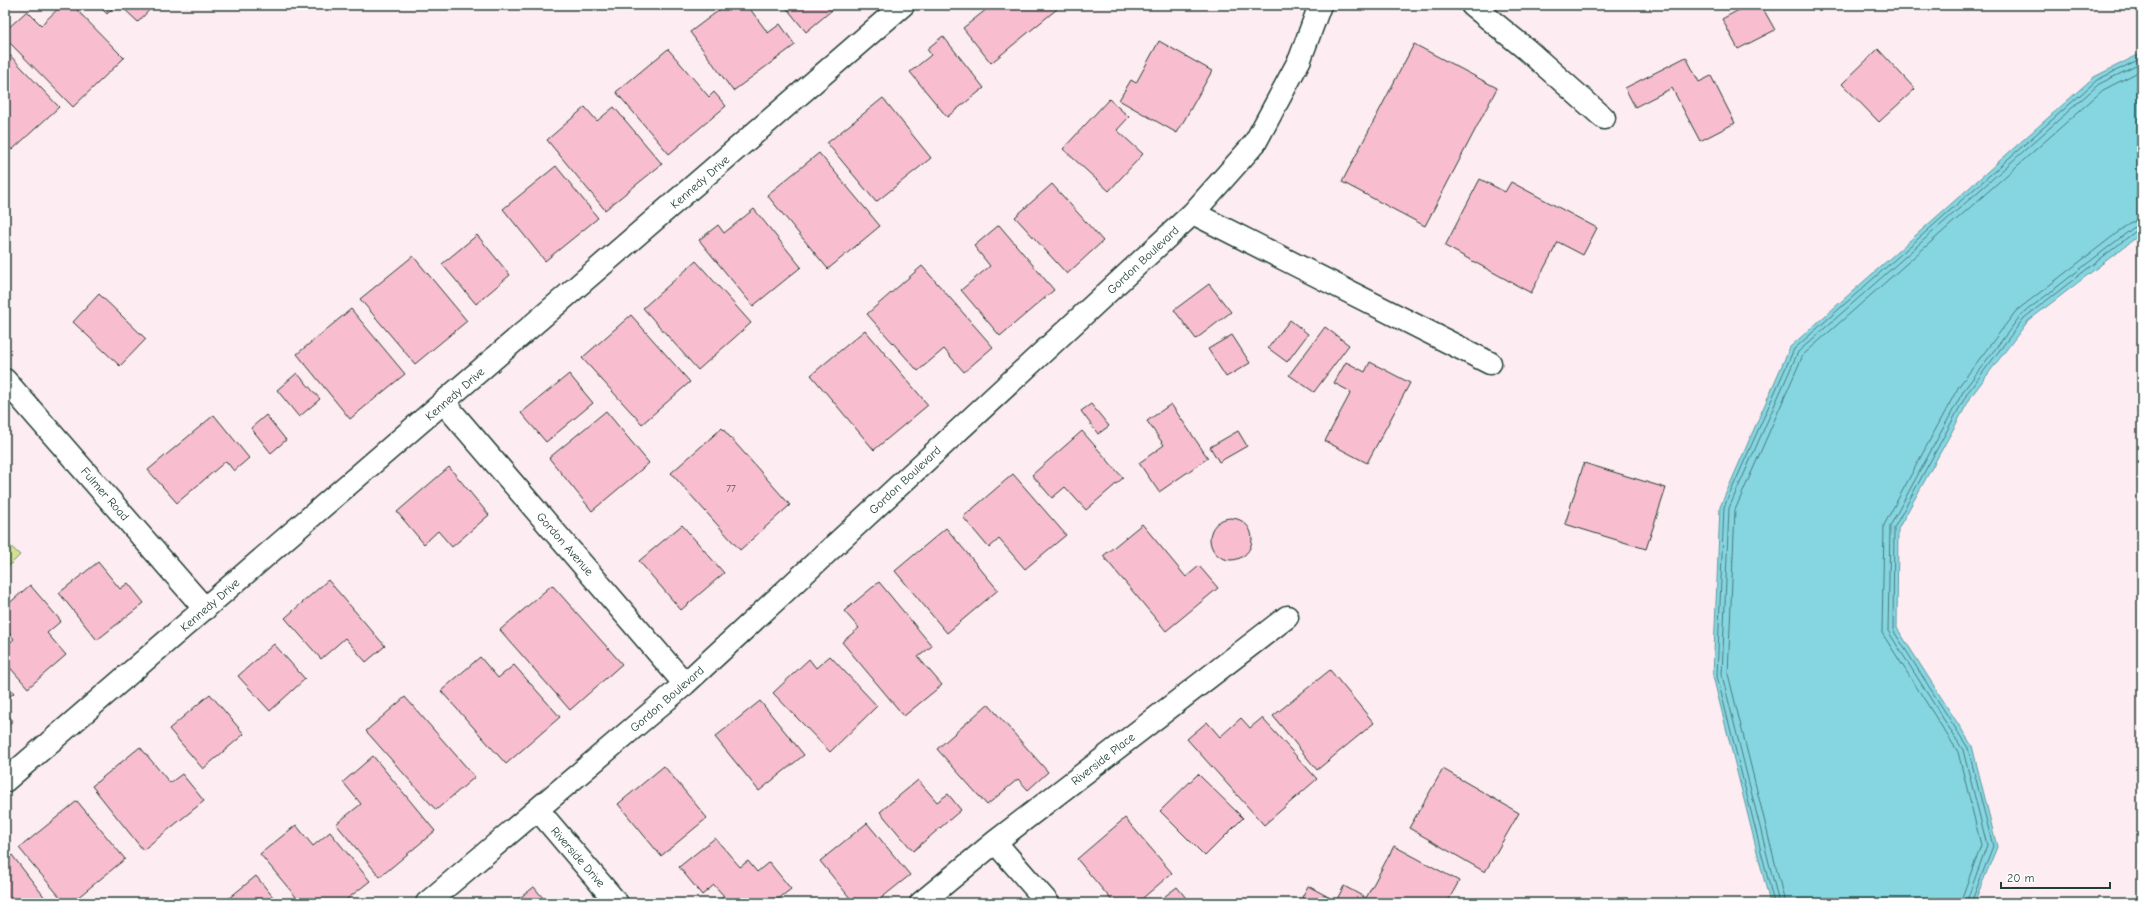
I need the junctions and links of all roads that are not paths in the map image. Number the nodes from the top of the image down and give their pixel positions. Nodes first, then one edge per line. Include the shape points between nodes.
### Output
1 (903, 5) edge
2 (1320, 5) edge
3 (1472, 5) edge
4 (1604, 118) dead end
5 (1193, 213) junction
6 (1490, 363) dead end
7 (5, 380) edge
8 (444, 403) junction
9 (205, 609) junction
10 (1287, 617) dead end
11 (685, 684) junction
12 (5, 781) edge
13 (538, 810) junction
14 (995, 842) junction
15 (427, 903) edge
16 (618, 903) edge
17 (921, 903) edge
18 (1048, 903) edge

1 - 8 street, Kennedy Drive
2 - 5 street, Gordon Boulevard via 1300,59 1255,143
3 - 4 street
5 - 6 street
5 - 11 street, Gordon Boulevard
7 - 9 street, Fulmer Road
8 - 9 street, Kennedy Drive
8 - 11 street, Gordon Avenue
9 - 12 street, Kennedy Drive
10 - 14 street, Riverside Place
11 - 13 street, Gordon Boulevard
13 - 15 street, Gordon Boulevard
13 - 16 street, Riverside Drive
14 - 17 street, Riverside Place
14 - 18 street

